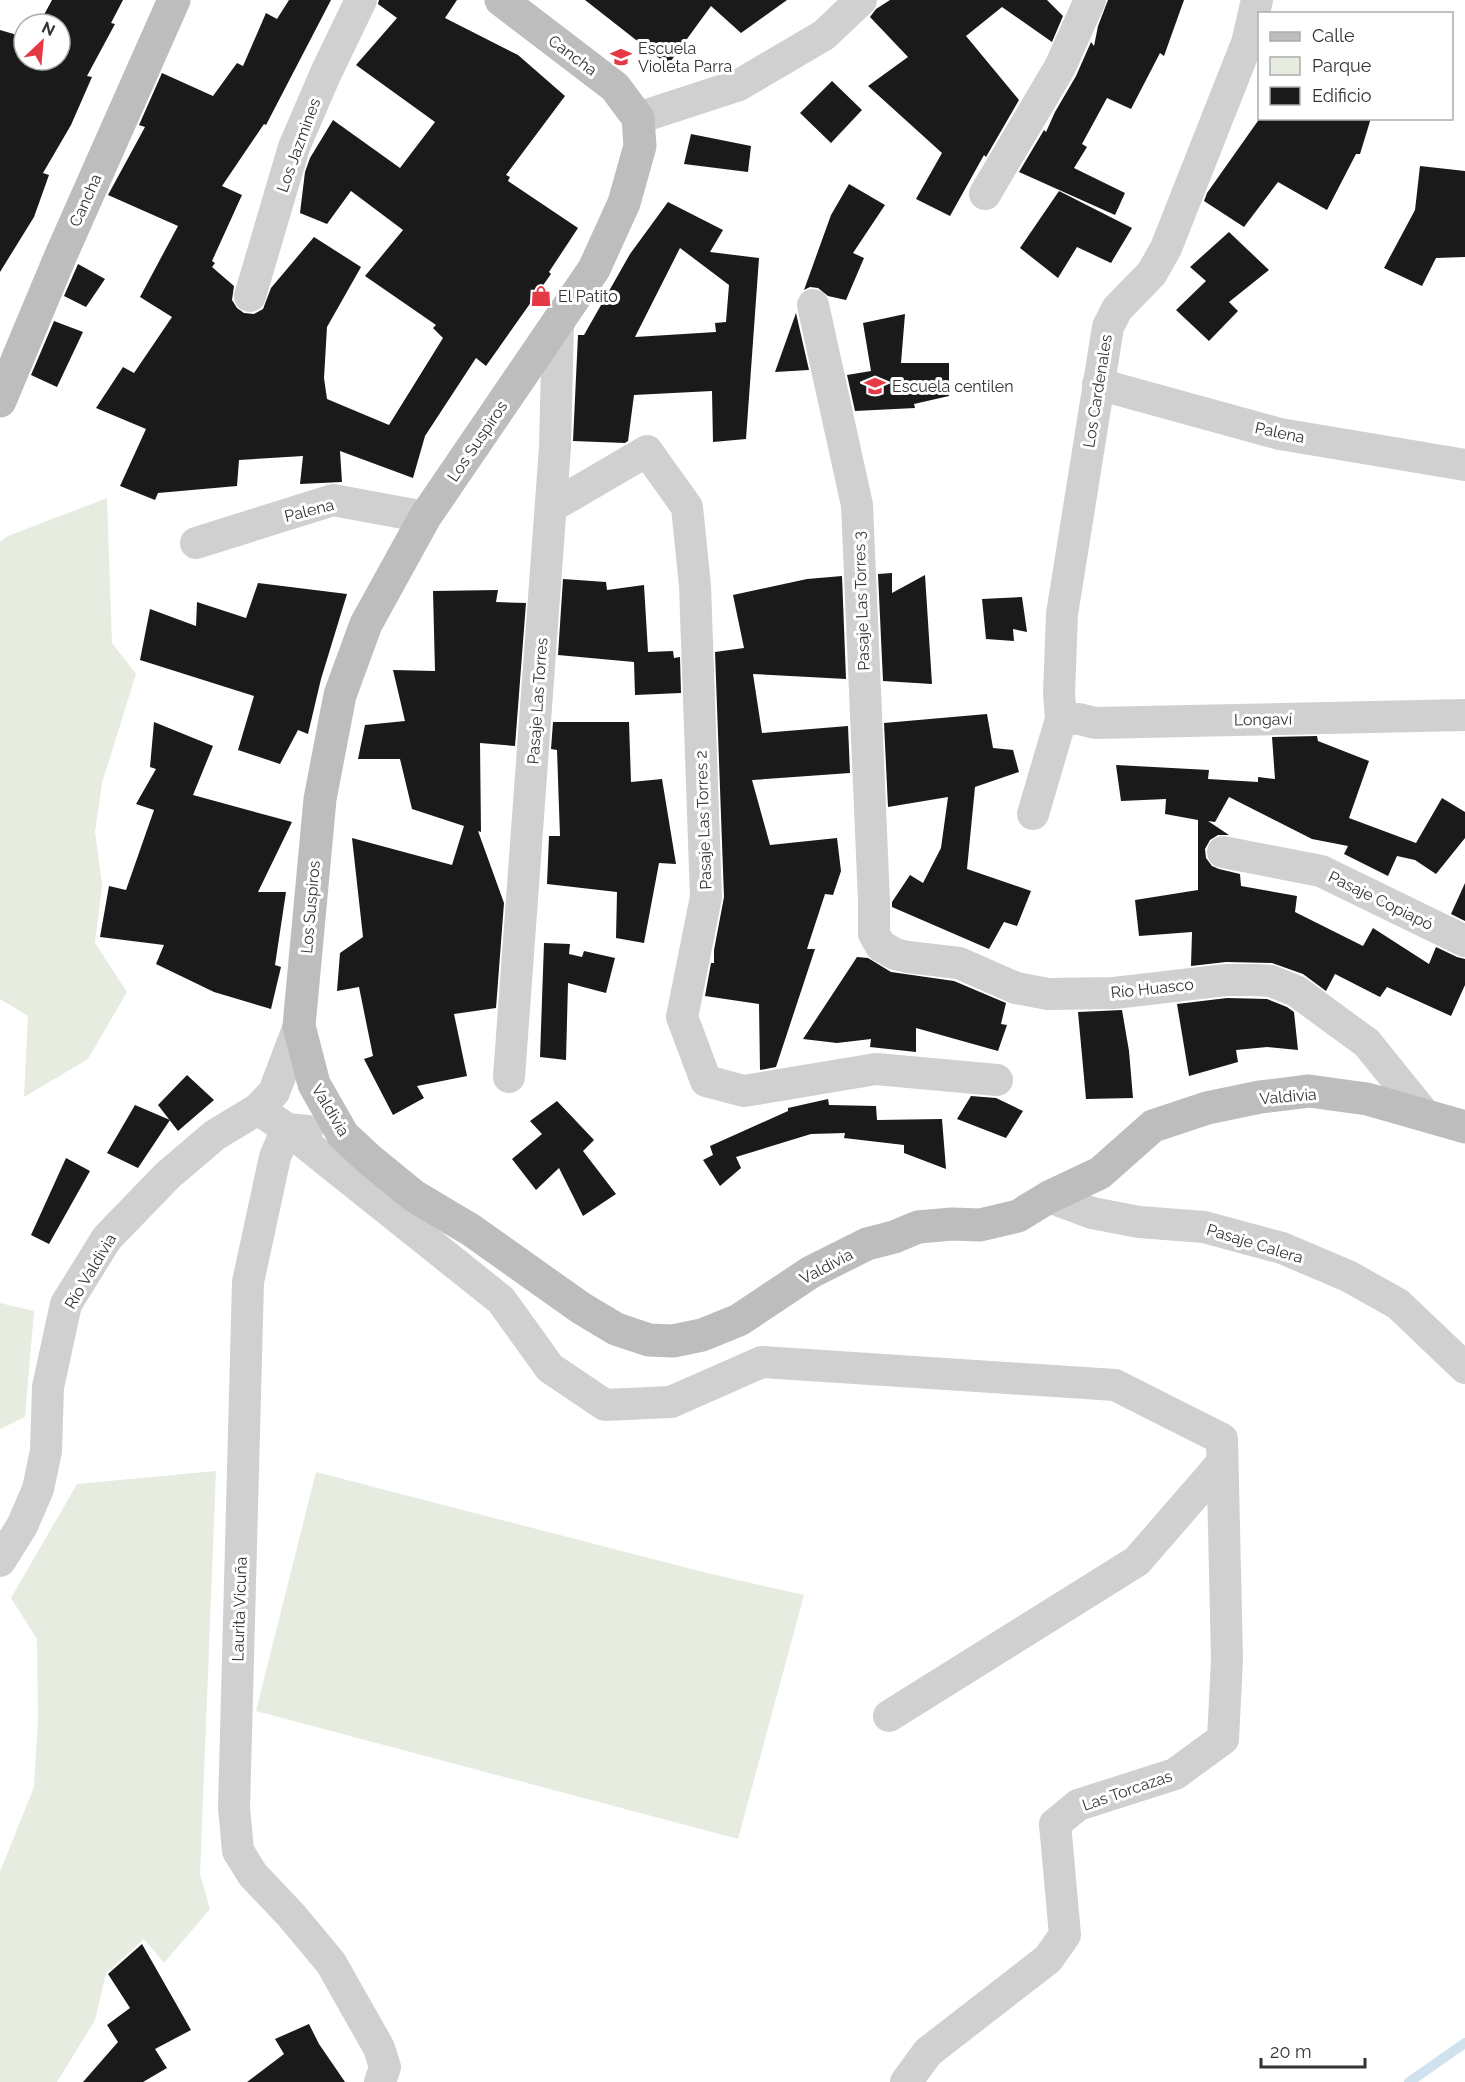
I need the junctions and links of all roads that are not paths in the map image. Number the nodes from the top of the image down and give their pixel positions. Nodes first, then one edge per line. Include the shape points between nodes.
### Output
1 (174, 0) edge
2 (361, 0) edge
3 (501, 0) edge
4 (861, 0) edge
5 (1090, 0) edge
6 (1257, 0) edge
7 (638, 118) junction
8 (985, 194) dead end
9 (249, 296) dead end
10 (813, 305) dead end
11 (558, 324) junction
12 (1098, 384) junction
13 (0, 401) edge
14 (1465, 465) edge
15 (551, 507) junction
16 (425, 517) junction
17 (196, 543) dead end
18 (1465, 715) edge
19 (1061, 720) junction
20 (1033, 814) dead end
21 (1223, 852) dead end
22 (874, 901) joint
23 (1465, 941) edge
24 (299, 1026) junction
25 (509, 1077) dead end
26 (997, 1080) dead end
27 (258, 1109) junction
28 (1425, 1115) junction
29 (1465, 1127) edge
30 (287, 1129) junction
31 (343, 1135) junction
32 (1049, 1197) junction
33 (1465, 1368) edge
34 (1222, 1451) junction
35 (0, 1561) edge
36 (889, 1716) dead end
37 (380, 2082) edge
38 (906, 2082) edge

1 - 13 street, Cancha via 60,255
2 - 9 street, Los Jazmines via 294,147
3 - 7 street, Cancha via 615,87
4 - 7 street via 824,35 739,85
5 - 8 street via 1060,67
6 - 12 street, Los Cardenales via 1246,44 1166,248 1152,273 1117,309 1108,327
7 - 11 street, Los Suspiros via 640,146 624,203 594,269
10 - 22 street, Pasaje Las Torres 3 via 857,505
11 - 15 street, Pasaje Las Torres
11 - 16 street, Los Suspiros
12 - 14 street, Palena via 1280,434
12 - 19 street, Los Cardenales via 1062,614
15 - 25 street, Pasaje Las Torres
15 - 26 street, Pasaje Las Torres 2 via 647,450 687,507 695,586 706,897 681,1017 705,1081 744,1091 876,1069
16 - 17 street, Palena via 333,500
16 - 24 street, Los Suspiros via 366,624 340,695 320,799
18 - 19 street, Longaví via 1095,723
19 - 20 street, Los Cardenales
21 - 23 street, Pasaje Copiapó via 1321,871
22 - 28 street, Río Huasco via 874,934 881,946 908,957 960,963 1016,988 1048,994 1114,993 1226,980 1271,981 1296,991 1367,1044
24 - 27 street, Río Valdivia via 274,1092
24 - 31 street, Valdivia via 314,1084
27 - 30 street
27 - 35 street, Río Valdivia via 215,1135 168,1175 107,1238 66,1304 48,1387 46,1451 38,1489 22,1526
28 - 29 street, Valdivia
28 - 32 street, Valdivia via 1367,1099 1309,1091 1207,1108 1153,1126 1100,1173
30 - 31 street
30 - 34 street via 501,1300 550,1368 605,1405 671,1402 762,1362 1115,1386
30 - 37 street, Laurita Vicuña via 275,1156 248,1282 235,1819 238,1851 253,1875 332,1963 379,2048 384,2067
31 - 32 street, Valdivia via 414,1196 471,1230 581,1308 616,1329 649,1340 674,1341 702,1335 739,1320 811,1272 867,1244 918,1227 980,1225 1018,1216
32 - 33 street, Pasaje Calera via 1092,1213 1139,1222 1204,1227 1282,1248 1348,1276 1398,1304
34 - 36 street via 1137,1561
34 - 38 street, Las Torcazas via 1227,1660 1223,1739 1175,1774 1078,1805 1055,1824 1065,1935 1048,1959 928,2052

